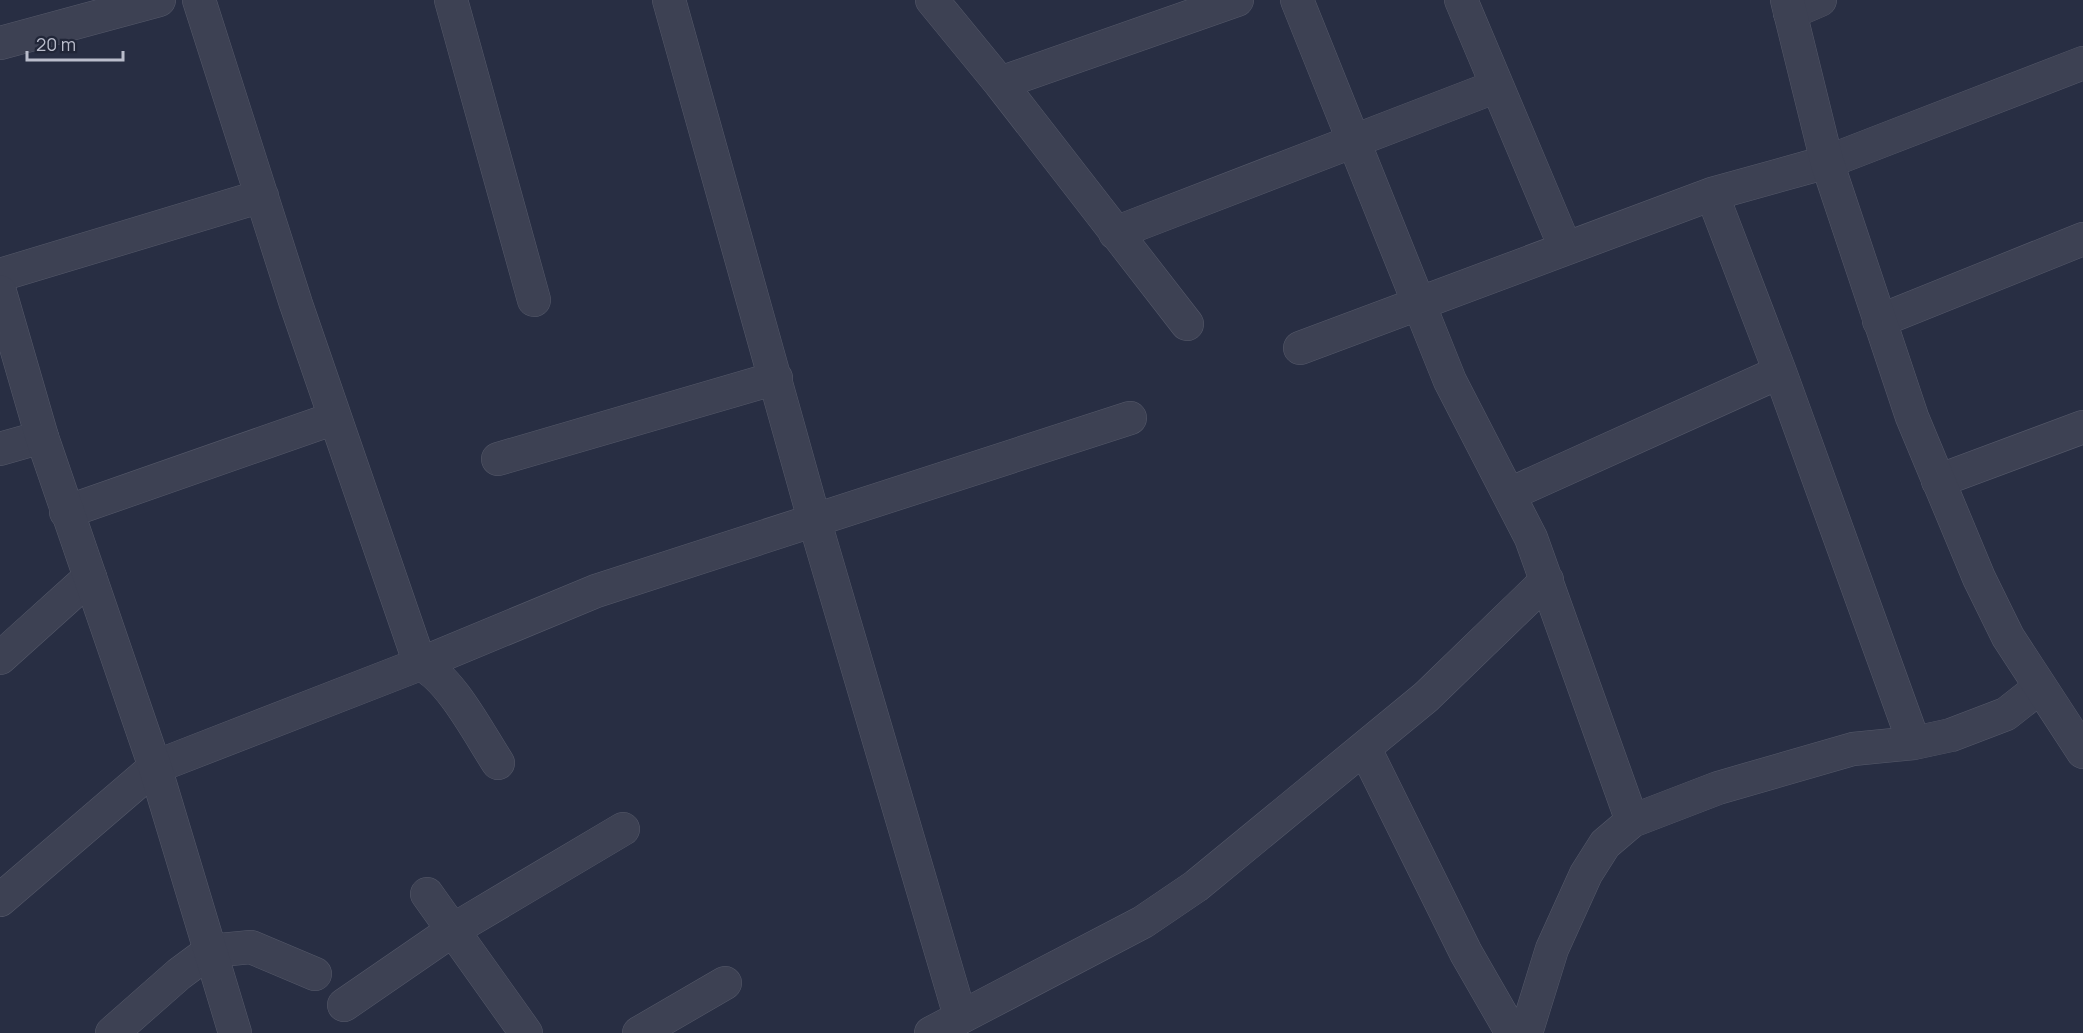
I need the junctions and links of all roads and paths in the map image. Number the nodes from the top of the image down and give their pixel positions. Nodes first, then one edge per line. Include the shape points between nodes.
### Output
1 (159, 0) edge
2 (198, 0) edge
3 (451, 0) edge
4 (669, 0) edge
5 (932, 0) edge
6 (1237, 0) edge
7 (1297, 0) edge
8 (1461, 0) edge
9 (1820, 0) edge
10 (1788, 6) edge
11 (0, 43) edge
12 (2083, 63) edge
13 (1000, 83) junction
14 (1497, 86) junction
15 (1356, 142) junction
16 (1827, 162) junction
17 (1712, 194) junction
18 (262, 196) junction
19 (1115, 233) junction
20 (2083, 239) edge
21 (1565, 247) junction
22 (0, 275) edge
23 (0, 292) edge
24 (534, 300) dead end
25 (1418, 302) junction
26 (1880, 321) junction
27 (1186, 324) dead end
28 (1300, 348) dead end
29 (1780, 372) junction
30 (776, 378) junction
31 (335, 418) junction
32 (1130, 418) dead end
33 (2083, 428) edge
34 (42, 437) junction
35 (0, 449) edge
36 (498, 459) dead end
37 (1938, 481) junction
38 (1510, 494) junction
39 (66, 512) junction
40 (814, 519) junction
41 (90, 577) junction
42 (1547, 580) junction
43 (0, 658) edge
44 (420, 664) junction
45 (2044, 695) junction
46 (1914, 743) junction
47 (1365, 750) junction
48 (2083, 752) edge
49 (498, 763) dead end
50 (155, 766) junction
51 (1632, 821) junction
52 (624, 829) dead end
53 (427, 894) dead end
54 (0, 900) edge
55 (453, 930) junction
56 (210, 951) junction
57 (315, 974) dead end
58 (725, 982) dead end
59 (344, 1005) dead end
60 (960, 1016) junction
61 (112, 1033) edge
62 (236, 1033) edge
63 (526, 1033) edge
64 (639, 1033) edge
65 (931, 1033) edge
66 (1512, 1033) edge
67 (1526, 1033) edge

1 - 11 street
2 - 18 street
3 - 24 street
4 - 30 street
5 - 13 street
6 - 13 street
7 - 15 street
8 - 14 street
9 - 10 street
10 - 16 street
12 - 16 street
13 - 19 street
14 - 15 street
14 - 21 street
15 - 19 street
15 - 25 street
16 - 17 street
16 - 26 street
17 - 21 street
17 - 29 street
18 - 22 street
18 - 31 street
19 - 27 street
20 - 26 street
21 - 25 street
23 - 34 street
25 - 28 street
25 - 38 street via 1460,401
26 - 37 street
29 - 38 street
29 - 46 street
30 - 36 street
30 - 40 street
31 - 39 street
31 - 44 street
32 - 40 street
33 - 37 street
34 - 35 street
34 - 39 street
37 - 45 street via 2008,637
38 - 42 street
39 - 41 street
40 - 44 street via 596,591
40 - 60 street
41 - 43 street
41 - 50 street
42 - 47 street
42 - 51 street
44 - 49 street via 432,669 445,684
44 - 50 street
45 - 46 street via 1989,723
45 - 48 street
46 - 51 street via 1853,749 1718,788
47 - 60 street via 1196,886 1143,922
47 - 66 street via 1475,970
50 - 54 street
50 - 56 street
51 - 67 street via 1605,844 1586,874 1552,949
52 - 55 street
53 - 55 street
55 - 59 street
55 - 63 street
56 - 57 street via 251,947
56 - 61 street
56 - 62 street
58 - 64 street
60 - 65 street

